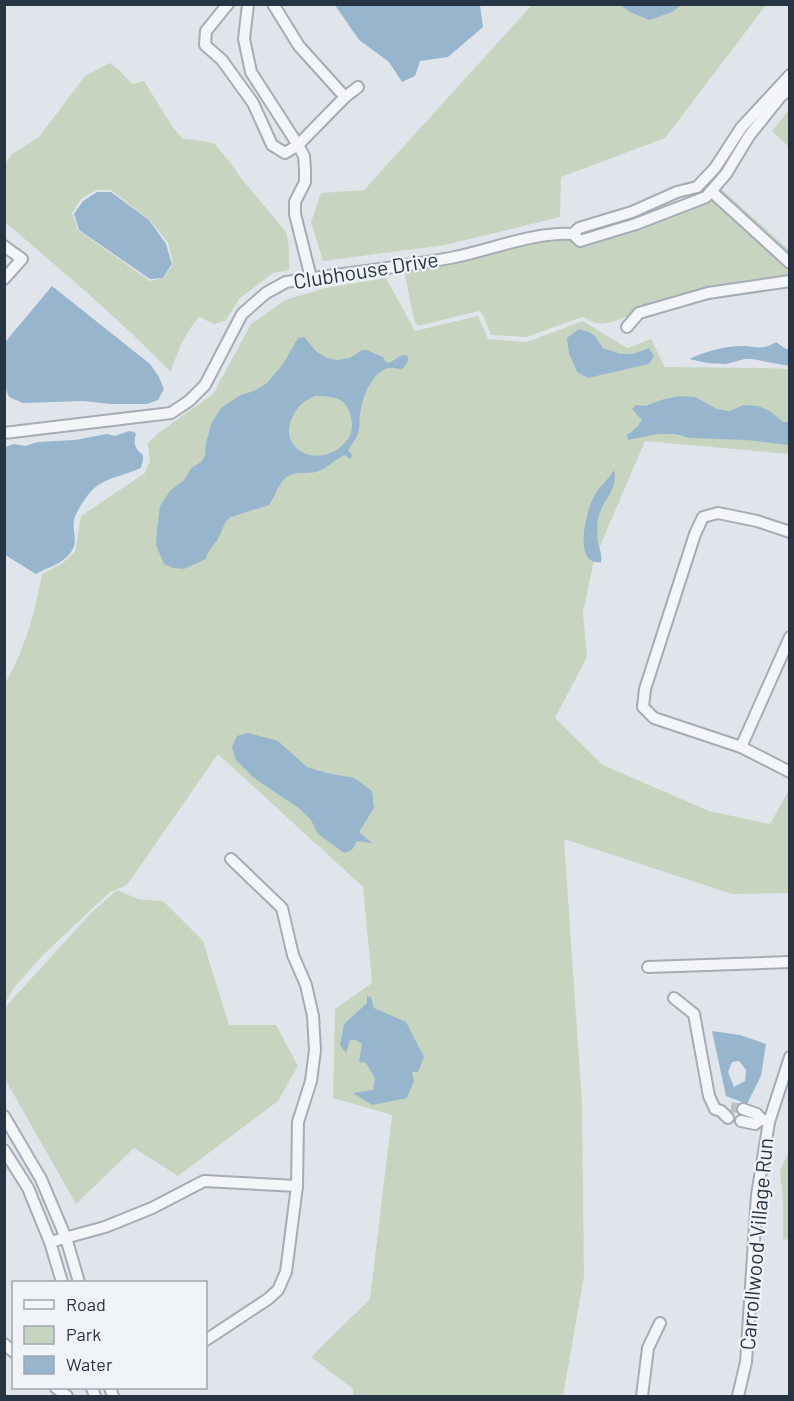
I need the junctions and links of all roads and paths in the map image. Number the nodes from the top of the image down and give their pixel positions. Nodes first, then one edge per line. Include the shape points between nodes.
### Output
1 (228, 4) edge
2 (248, 4) edge
3 (273, 4) edge
4 (789, 75) edge
5 (358, 87) dead end
6 (789, 89) edge
7 (345, 98) junction
8 (298, 145) junction
9 (711, 191) junction
10 (632, 212) junction
11 (636, 224) junction
12 (573, 234) junction
13 (4, 246) edge
14 (789, 263) edge
15 (311, 278) junction
16 (4, 279) edge
17 (789, 281) edge
18 (627, 327) dead end
19 (4, 433) edge
20 (789, 532) edge
21 (789, 637) edge
22 (741, 747) junction
23 (789, 772) edge
24 (231, 859) dead end
25 (789, 962) edge
26 (648, 967) dead end
27 (674, 998) dead end
28 (789, 1057) edge
29 (727, 1112) tunnel mouth
30 (742, 1115) tunnel mouth
31 (4, 1116) edge
32 (765, 1121) junction
33 (4, 1150) edge
34 (297, 1186) junction
35 (66, 1238) junction
36 (50, 1242) junction
37 (62, 1281) edge
38 (79, 1281) edge
39 (660, 1323) dead end
40 (207, 1339) edge
41 (642, 1396) edge
42 (738, 1396) edge

1 - 8 street via 206,31 204,45 222,60 253,103 272,145 285,153
2 - 8 street via 244,39 251,72
3 - 7 street via 299,46
4 - 10 street, Clubhouse Drive via 741,128 716,168 697,187
5 - 7 street
6 - 9 street, Clubhouse Drive via 749,136
7 - 8 street
8 - 15 street via 304,156 305,182 295,201 295,214
9 - 11 street, Clubhouse Drive
9 - 14 street
10 - 11 street
10 - 12 street, Clubhouse Drive via 579,228
11 - 12 street, Clubhouse Drive via 580,241
12 - 15 street, Clubhouse Drive via 550,234 437,260
13 - 16 street via 22,259
15 - 19 street, Clubhouse Drive via 275,287 242,314 205,385 171,413
17 - 18 street via 708,293 639,314
20 - 22 street via 718,513 704,516 645,689 643,707 654,718
21 - 22 street
22 - 23 street
24 - 34 street via 282,908 313,1016 315,1050 311,1081 298,1122
25 - 26 street
27 - 29 street via 694,1014 709,1096 715,1109
28 - 32 street, Carrollwood Village Run
30 - 32 street via 757,1114
31 - 35 street via 41,1179
32 - 42 street, Carrollwood Village Run via 746,1362
33 - 36 street via 28,1188
34 - 35 street via 204,1181 152,1208
34 - 40 street via 286,1272 278,1290
35 - 36 street
35 - 38 street
36 - 37 street
39 - 41 street via 648,1348

